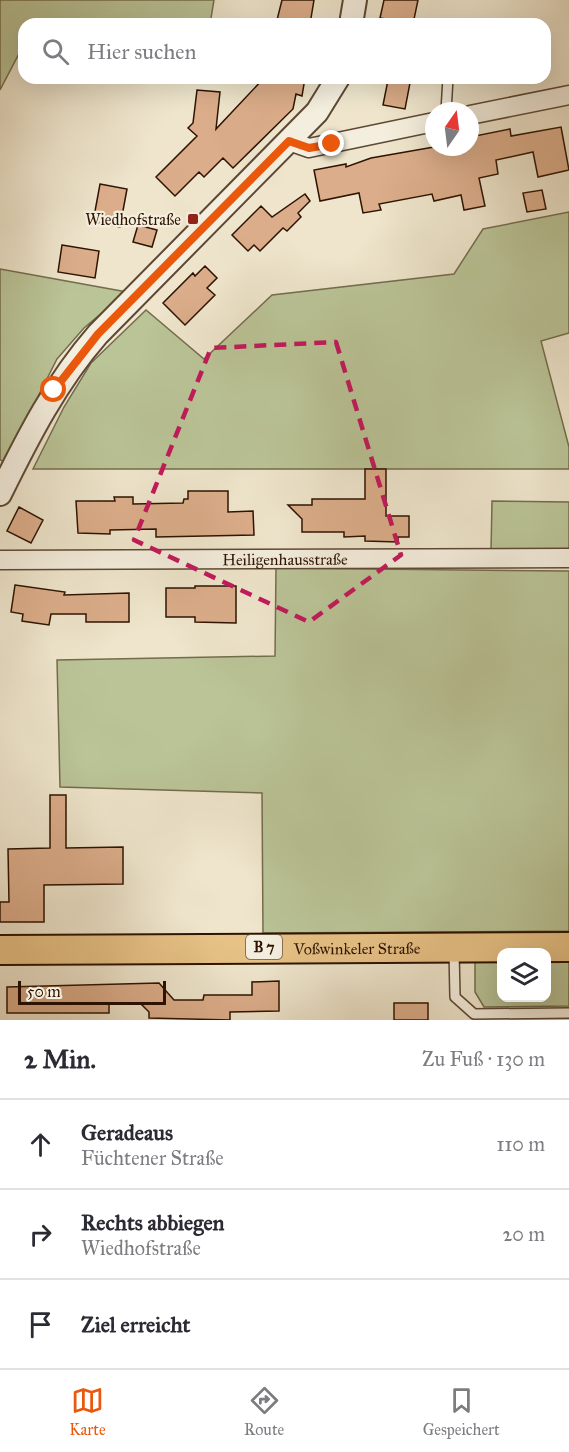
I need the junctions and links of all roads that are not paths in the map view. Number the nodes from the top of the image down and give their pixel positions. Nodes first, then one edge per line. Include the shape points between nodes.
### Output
1 (355, 0) edge
2 (352, 18) edge
3 (334, 84) edge
4 (448, 84) edge
5 (569, 95) edge
6 (447, 102) edge
7 (479, 113) edge
8 (425, 125) edge
9 (289, 141) junction
10 (5, 472) edge
11 (0, 494) edge
12 (569, 558) edge
13 (0, 560) edge
14 (569, 947) edge
15 (454, 948) junction
16 (0, 950) edge
17 (569, 1013) edge

1 - 2 street
3 - 9 street via 317,112
4 - 6 lane
5 - 7 street
8 - 9 street via 309,148
9 - 10 street via 98,334 54,390
10 - 11 street
12 - 13 street, Heiligenhausstraße
14 - 15 main road, Voßwinkeler Straße / B 7
15 - 16 main road, Voßwinkeler Straße / B 7
15 - 17 lane via 455,998 474,1014

